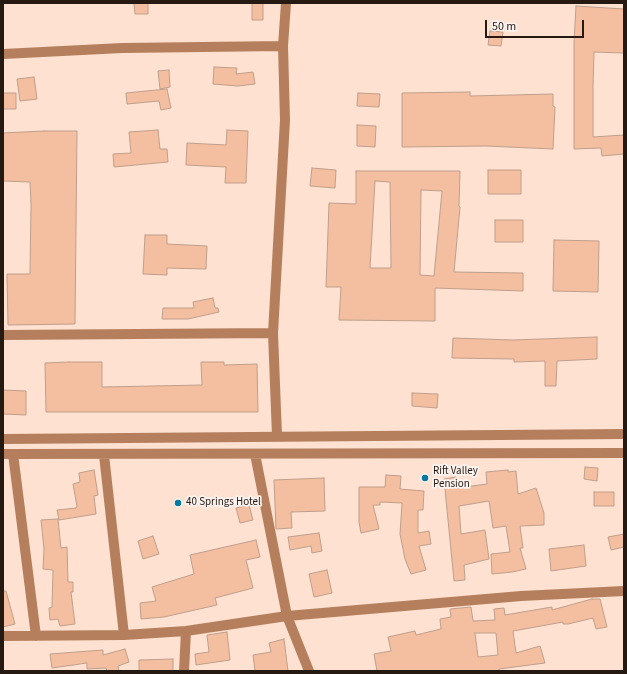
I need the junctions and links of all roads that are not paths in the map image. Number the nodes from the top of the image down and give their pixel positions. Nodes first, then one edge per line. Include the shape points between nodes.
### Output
1 (286, 3) edge
2 (283, 46) junction
3 (3, 54) edge
4 (273, 333) junction
5 (3, 335) edge
6 (624, 434) edge
7 (277, 436) junction
8 (3, 439) edge
9 (624, 453) edge
10 (8, 454) edge
11 (255, 454) junction
12 (104, 455) junction
13 (624, 591) edge
14 (287, 616) junction
15 (186, 631) junction
16 (124, 635) junction
17 (3, 636) edge
18 (36, 636) junction
19 (184, 671) edge
20 (309, 671) edge

1 - 2 street
2 - 3 street via 122,48
2 - 4 street via 285,120
4 - 5 street
4 - 7 street
6 - 7 street
7 - 8 street
9 - 11 street
10 - 12 street
10 - 18 street
11 - 12 street
11 - 14 street
12 - 16 street
13 - 14 street via 521,596
14 - 15 street
14 - 20 street
15 - 16 street
15 - 19 street
16 - 18 street
17 - 18 street

